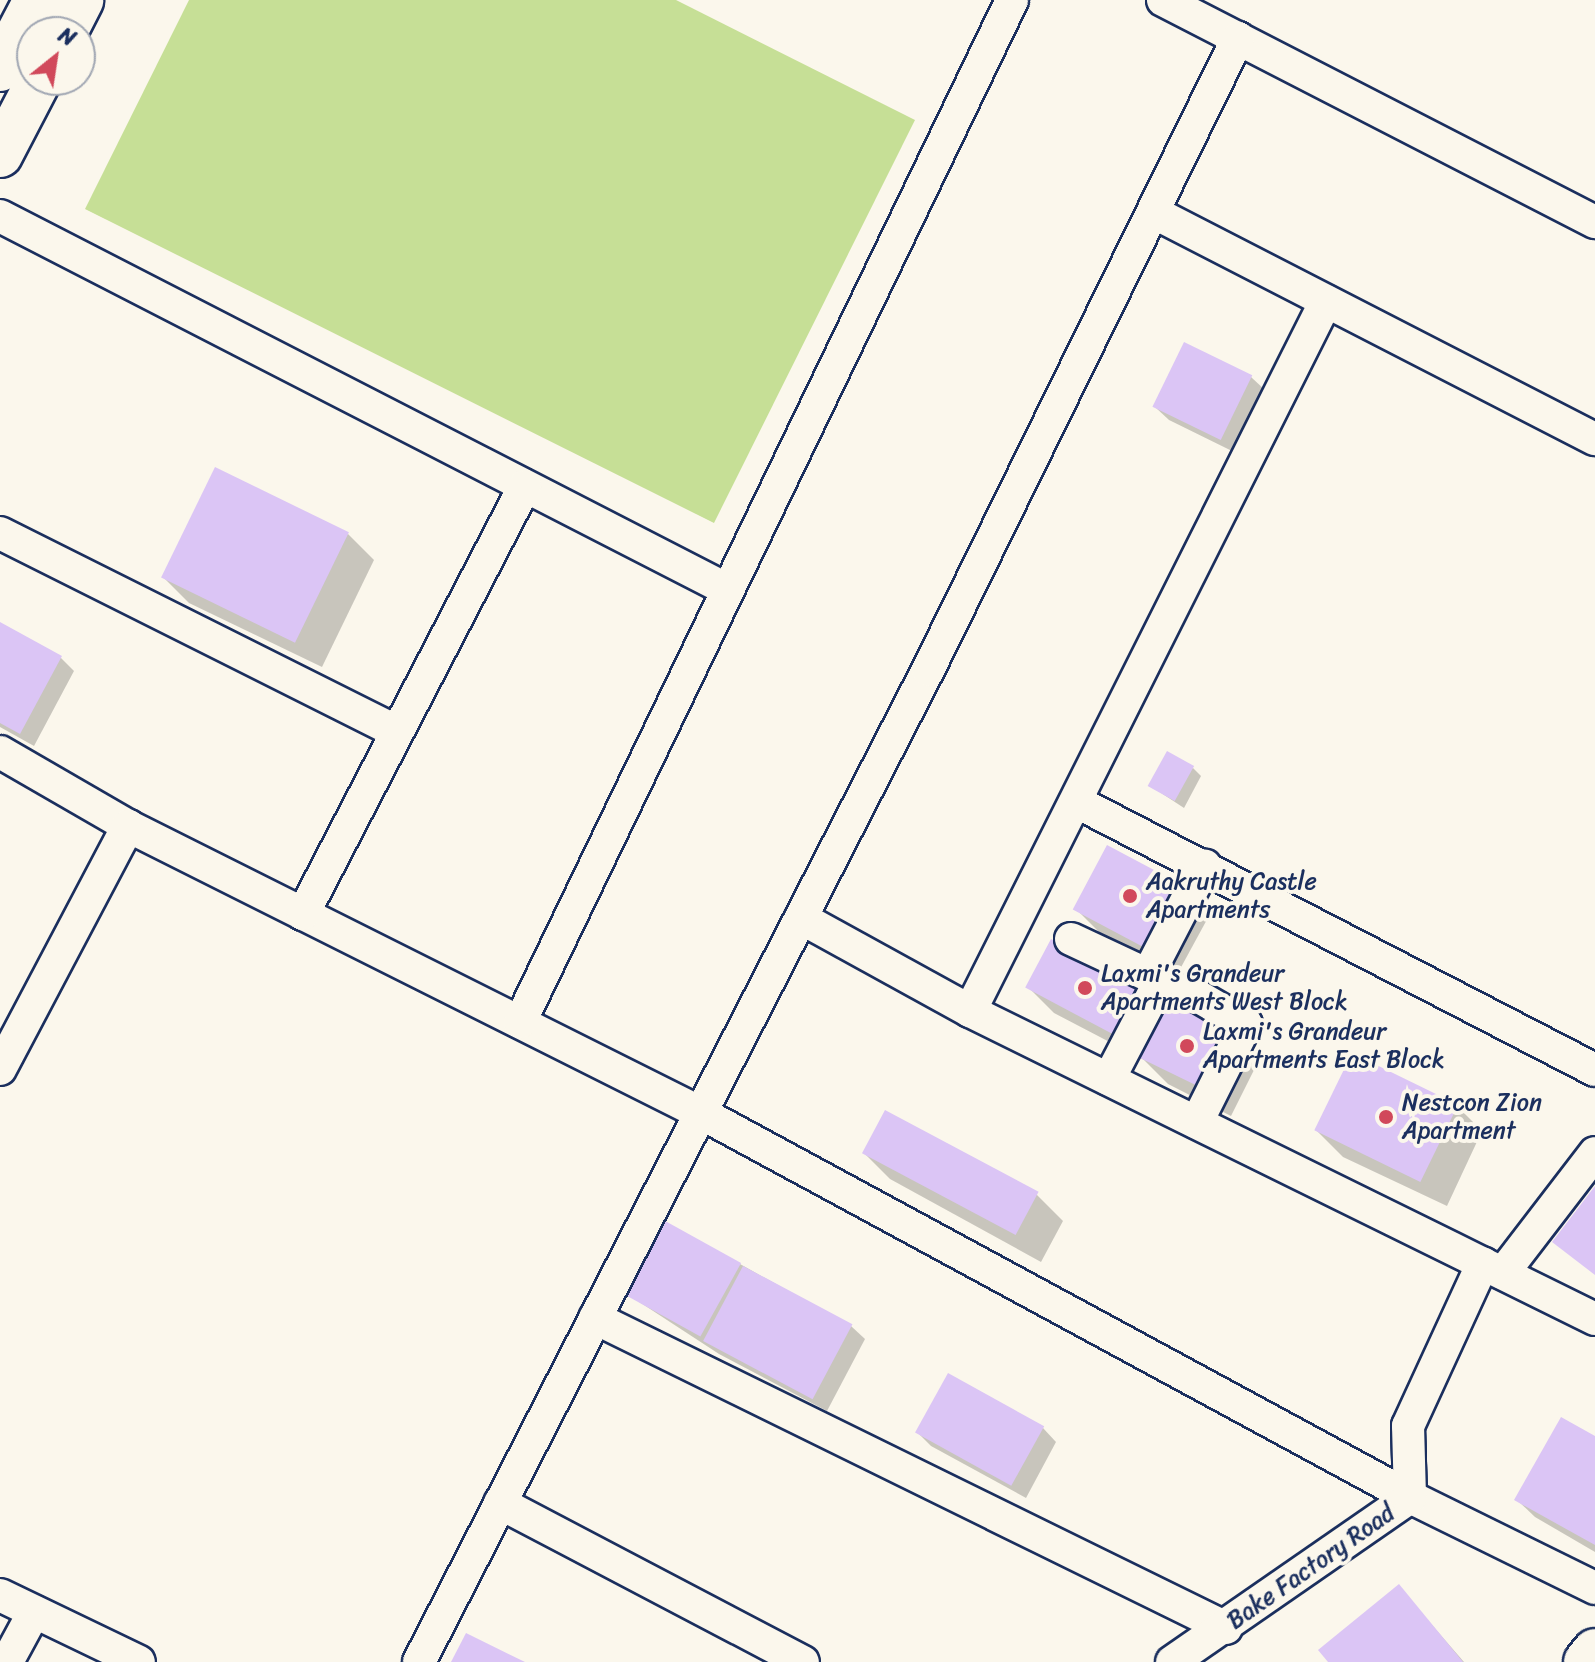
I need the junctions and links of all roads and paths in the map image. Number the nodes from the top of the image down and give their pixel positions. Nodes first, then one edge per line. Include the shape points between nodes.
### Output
1 (36, 0) edge
2 (1012, 0) edge
3 (1163, 0) edge
4 (1238, 38) junction
5 (0, 69) edge
6 (31, 96) edge
7 (0, 155) edge
8 (1153, 212) junction
9 (0, 216) edge
10 (1595, 222) edge
11 (1326, 301) junction
12 (1595, 439) edge
13 (525, 486) junction
14 (0, 533) edge
15 (726, 589) junction
16 (396, 731) junction
17 (0, 752) edge
18 (1077, 802) junction
19 (128, 826) junction
20 (1205, 865) junction
21 (303, 914) junction
22 (801, 918) junction
23 (1071, 939) dead end
24 (1154, 963) dead end
25 (1187, 990) dead end
26 (970, 1011) junction
27 (520, 1022) junction
28 (0, 1069) edge
29 (1595, 1070) edge
30 (1109, 1079) junction
31 (701, 1113) junction
32 (1197, 1122) junction
33 (1595, 1153) edge
34 (1493, 1268) junction
35 (595, 1318) junction
36 (1595, 1319) edge
37 (1410, 1497) junction
38 (500, 1503) junction
39 (1595, 1588) edge
40 (0, 1595) edge
41 (34, 1612) junction
42 (1226, 1628) junction
43 (1595, 1651) edge
44 (7, 1662) edge
45 (139, 1662) edge
46 (419, 1662) edge
47 (803, 1662) edge
48 (1172, 1662) edge
49 (1586, 1662) edge

1 - 5 street
2 - 15 street
3 - 4 street
4 - 8 street
4 - 10 street
6 - 7 street
8 - 11 street
8 - 22 street
9 - 13 street
11 - 12 street
11 - 18 street
13 - 15 street
13 - 16 street
14 - 16 street
15 - 27 street
16 - 21 street
17 - 19 street
18 - 20 street
18 - 26 street
19 - 21 street
19 - 28 street
20 - 24 street
20 - 29 street
21 - 27 street
22 - 26 street
22 - 31 street
23 - 30 street via 1152,977 1157,987
25 - 32 street via 1246,1024
26 - 30 street
27 - 31 street
30 - 32 street
31 - 35 street
31 - 37 street
32 - 34 street
33 - 34 street
34 - 36 street
34 - 37 street via 1408,1426
35 - 38 street
35 - 42 street
37 - 39 street
37 - 42 street, Bake Factory Road
38 - 46 street
38 - 47 street
40 - 41 street
41 - 44 street
41 - 45 street
42 - 48 street, Bake Factory Road
43 - 49 street

